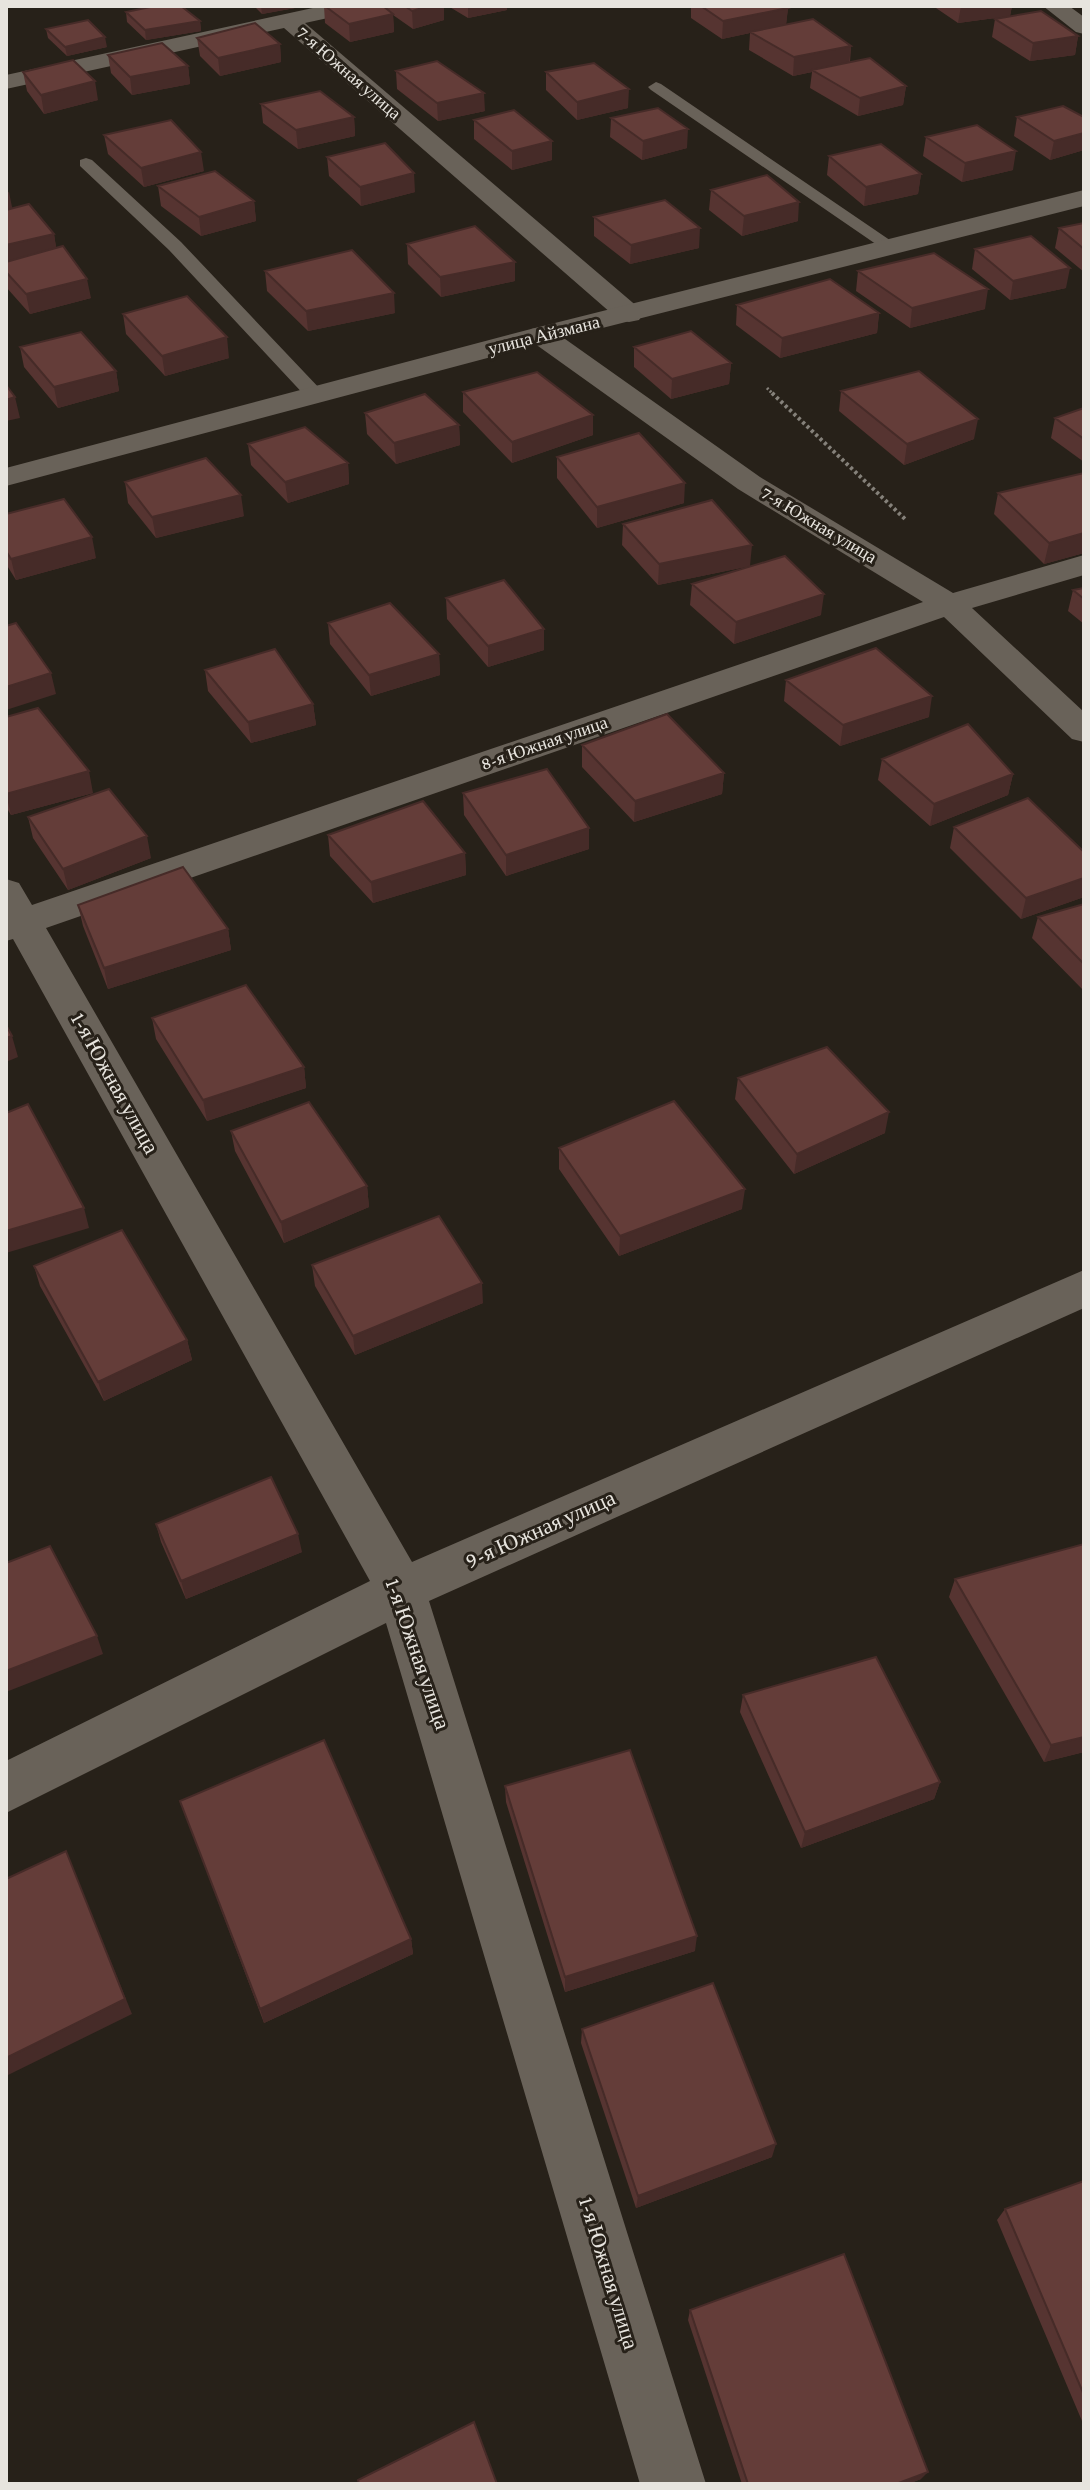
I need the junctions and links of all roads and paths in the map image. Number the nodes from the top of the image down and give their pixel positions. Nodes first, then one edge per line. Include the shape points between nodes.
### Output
1 (352, 6) edge
2 (1054, 6) edge
3 (288, 20) junction
4 (1084, 27) edge
5 (6, 82) edge
6 (656, 87) dead end
7 (86, 163) dead end
8 (1084, 198) edge
9 (892, 247) junction
10 (629, 314) junction
11 (541, 335) junction
12 (315, 395) junction
13 (6, 477) edge
14 (1084, 565) edge
15 (949, 604) junction
16 (1084, 731) edge
17 (12, 914) edge
18 (1084, 1288) edge
19 (401, 1590) junction
20 (6, 1788) edge
21 (673, 2484) edge

1 - 3 street
2 - 4 street
3 - 5 street
3 - 10 street, 7-я Южная улица
6 - 9 lane
7 - 12 lane via 175,246
8 - 9 street, улица Айзмана
9 - 10 street, улица Айзмана
10 - 11 street, улица Айзмана
11 - 12 street, улица Айзмана
11 - 15 street, 7-я Южная улица via 749,483
12 - 13 street, улица Айзмана
14 - 15 street, 8-я Южная улица
15 - 16 street, 7-я Южная улица
15 - 17 street, 8-я Южная улица
17 - 19 street, 1-я Южная улица
18 - 19 street, 9-я Южная улица
19 - 20 street, 9-я Южная улица
19 - 21 street, 1-я Южная улица

